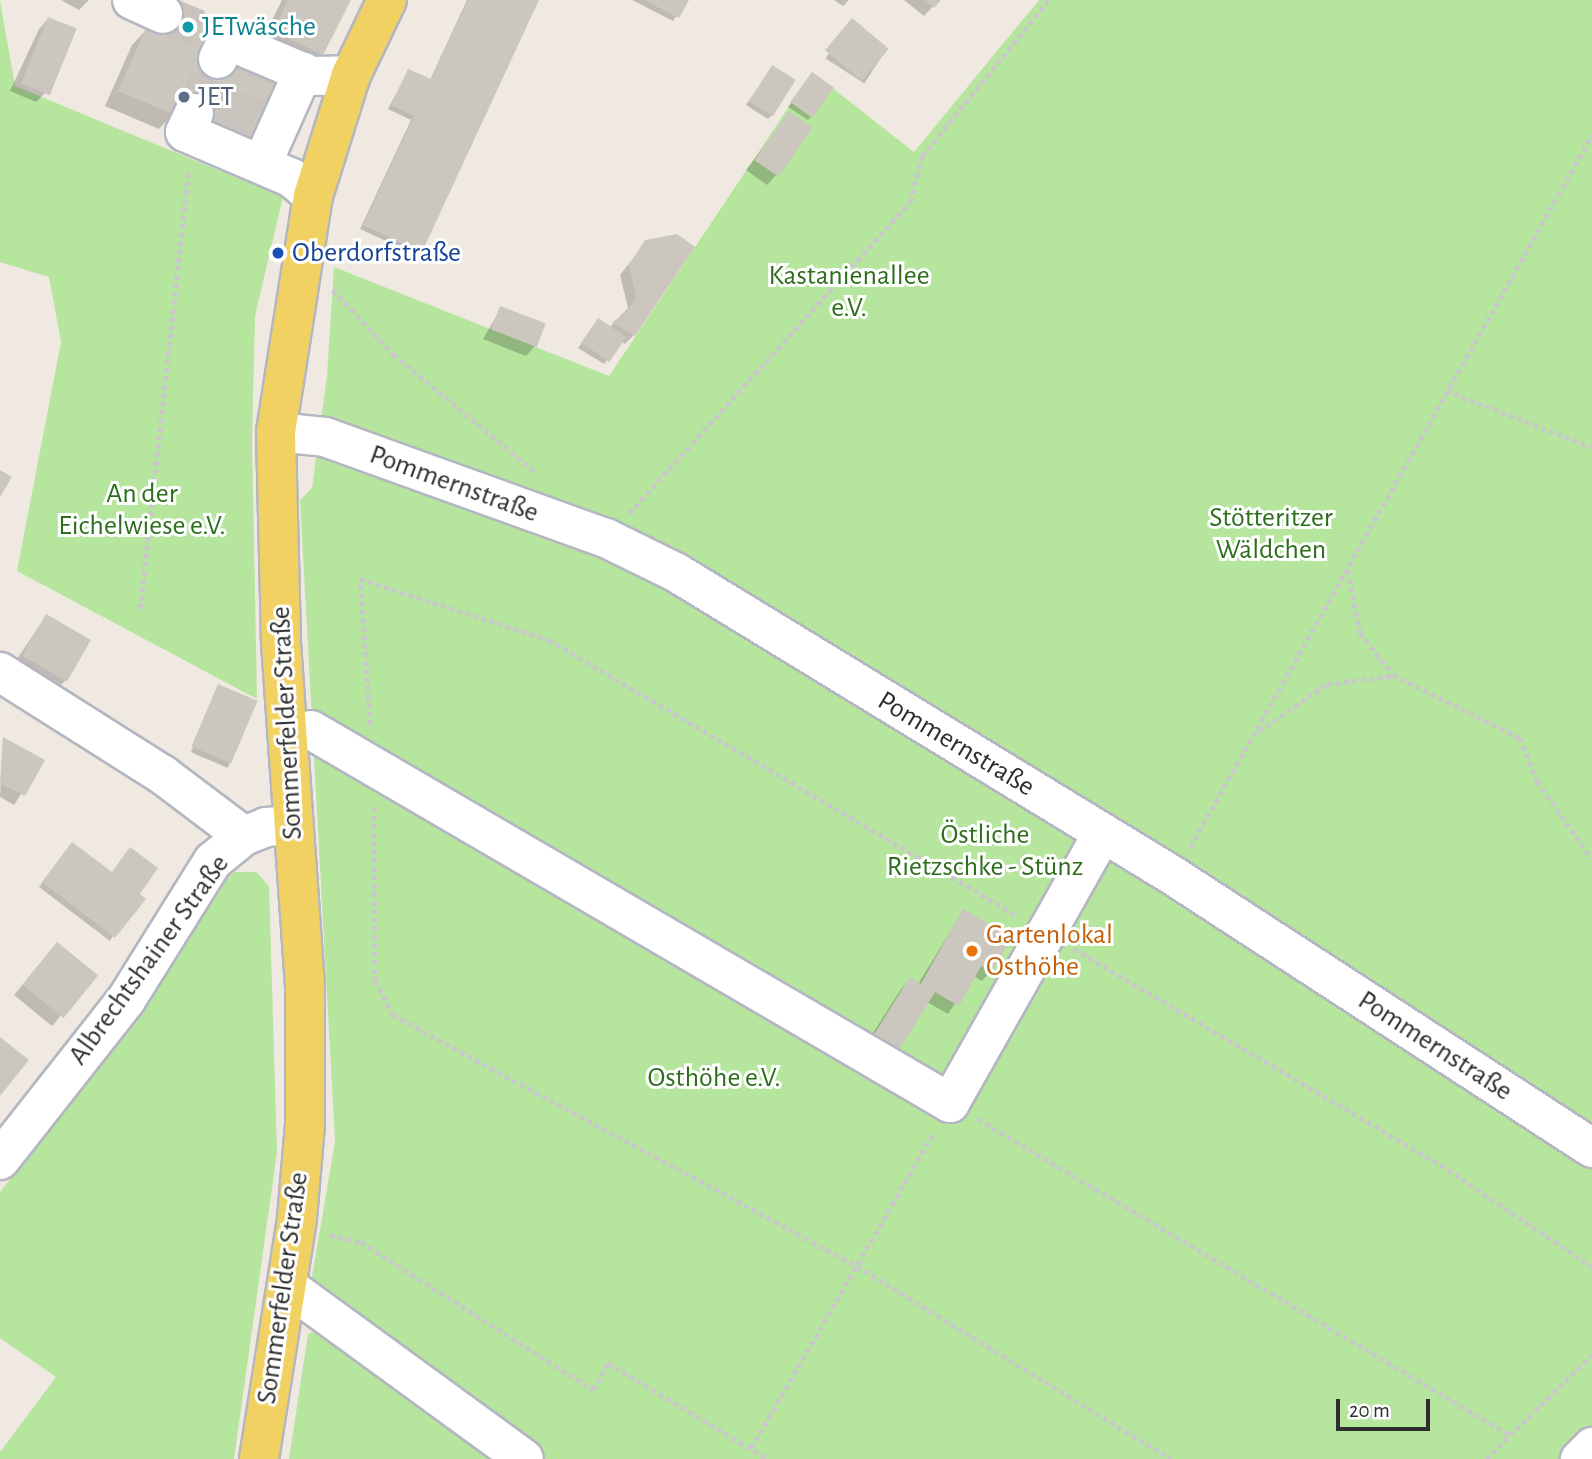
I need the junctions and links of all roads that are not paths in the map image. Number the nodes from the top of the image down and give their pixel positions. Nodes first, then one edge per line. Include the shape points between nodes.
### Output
1 (387, 0) edge
2 (220, 45) tunnel mouth
3 (303, 72) junction
4 (351, 75) junction
5 (194, 113) tunnel mouth
6 (262, 164) junction
7 (313, 196) junction
8 (276, 432) junction
9 (0, 672) edge
10 (311, 730) dead end
11 (293, 825) junction
12 (1102, 833) junction
13 (244, 836) junction
14 (1592, 1148) edge
15 (1, 1158) edge
16 (287, 1286) junction
17 (1592, 1447) edge
18 (260, 1459) edge
19 (524, 1459) edge
20 (1580, 1459) edge

1 - 4 main road, Sommerfelder Straße
2 - 3 street via 259,65
3 - 4 street
3 - 6 street
4 - 7 main road, Sommerfelder Straße
5 - 6 street via 186,132 227,139
6 - 7 street via 292,178
7 - 8 main road, Sommerfelder Straße
8 - 11 main road, Sommerfelder Straße via 281,639
8 - 12 street, Pommernstraße via 325,437 606,538 677,573
9 - 13 street via 163,775
10 - 12 street via 950,1103
11 - 13 street, Albrechtshainer Straße via 266,827
11 - 16 main road, Sommerfelder Straße via 305,1014 305,1124
12 - 14 street, Pommernstraße
13 - 15 street, Albrechtshainer Straße via 213,861 125,1000
16 - 18 main road, Sommerfelder Straße
16 - 19 street
17 - 20 street

